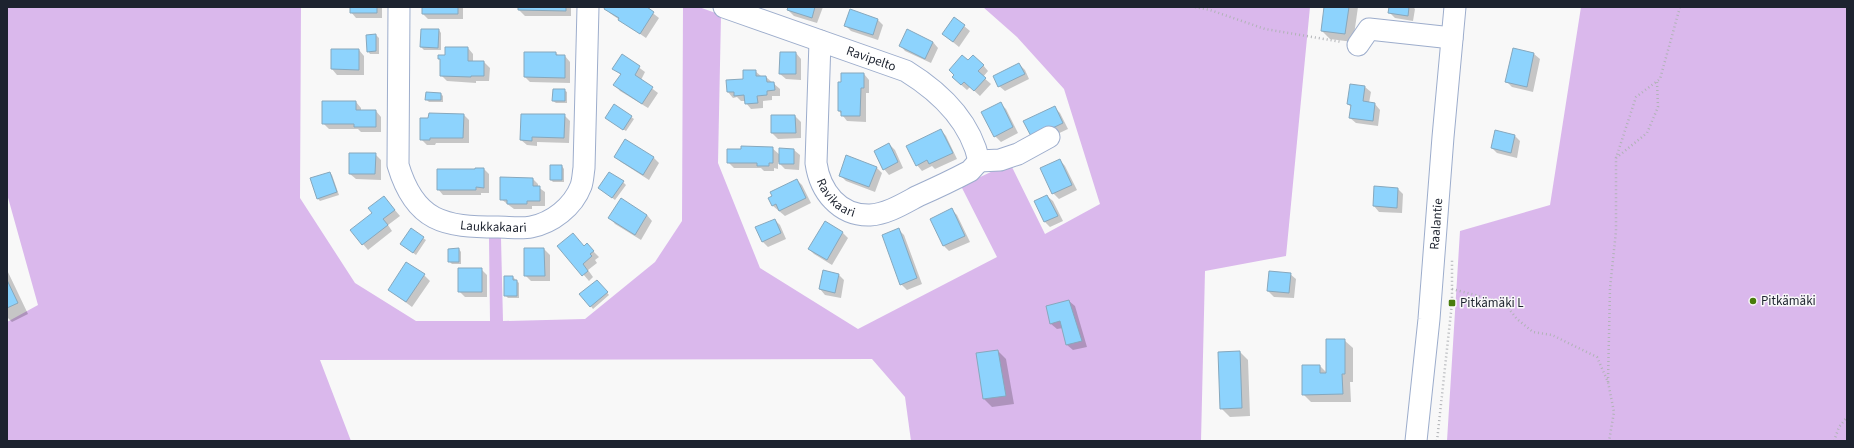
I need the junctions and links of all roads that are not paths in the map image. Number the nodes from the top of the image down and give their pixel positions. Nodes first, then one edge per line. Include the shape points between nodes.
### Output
1 (399, 7) edge
2 (588, 7) edge
3 (724, 7) edge
4 (1455, 7) edge
5 (1452, 38) junction
6 (820, 41) junction
7 (1358, 45) road end
8 (1049, 137) dead end
9 (979, 160) junction
10 (1416, 441) edge

1 - 2 street, Laukkakaari via 398,165 411,197 437,219 452,225 530,227 547,222 560,213 573,201 581,186 584,168
3 - 6 street, Ravipelto
4 - 5 street, Raalantie
5 - 7 street via 1369,29
5 - 10 street, Raalantie
6 - 9 street, Ravipelto via 906,71 928,84 950,104 965,125 976,145
6 - 9 street, Ravikaari via 816,163 825,192 836,203 850,212 870,215 888,211 970,171
8 - 9 street via 1018,154 1000,160

